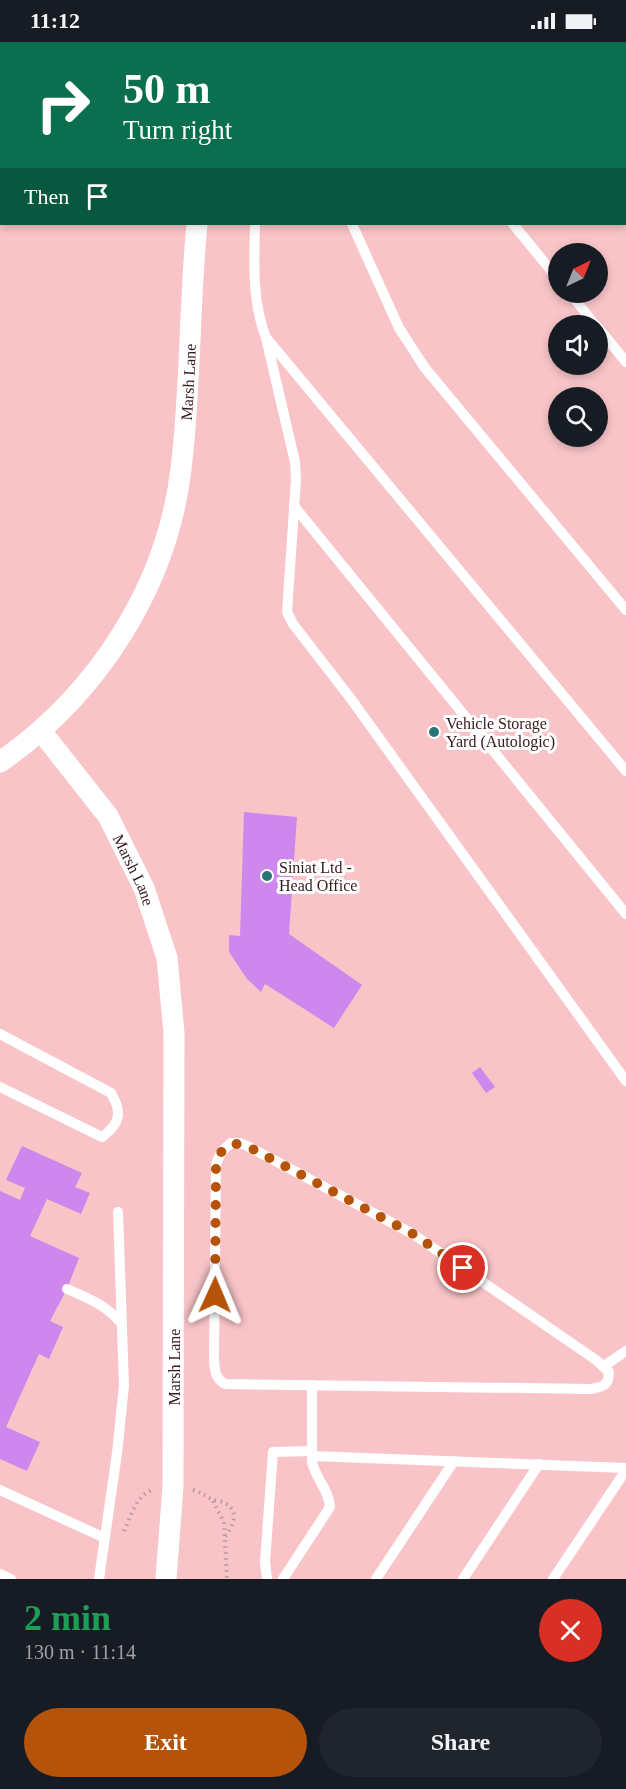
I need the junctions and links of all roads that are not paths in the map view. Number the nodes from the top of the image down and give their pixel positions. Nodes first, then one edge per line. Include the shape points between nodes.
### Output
1 (197, 225) edge
2 (255, 225) edge
3 (351, 225) edge
4 (514, 225) edge
5 (548, 267) edge
6 (578, 303) edge
7 (588, 315) edge
8 (266, 338) junction
9 (608, 340) edge
10 (626, 362) edge
11 (294, 506) junction
12 (626, 610) edge
13 (41, 731) junction
14 (0, 762) edge
15 (626, 771) edge
16 (626, 914) edge
17 (0, 1034) edge
18 (626, 1081) edge
19 (0, 1087) edge
20 (118, 1212) dead end
21 (67, 1289) dead end
22 (121, 1323) junction
23 (626, 1351) edge
24 (604, 1366) junction
25 (312, 1385) junction
26 (312, 1454) junction
27 (454, 1461) junction
28 (539, 1464) junction
29 (626, 1469) edge
30 (0, 1490) edge
31 (105, 1538) junction
32 (0, 1574) edge
33 (11, 1579) edge
34 (99, 1579) edge
35 (166, 1579) edge
36 (267, 1579) edge
37 (283, 1579) edge
38 (376, 1579) edge
39 (463, 1579) edge
40 (553, 1579) edge

1 - 13 street, Marsh Lane via 181,470 164,546 124,632 73,700
2 - 8 lane via 255,289
3 - 12 lane via 399,328 425,368
4 - 5 lane
6 - 7 lane
8 - 11 lane via 292,444
8 - 15 lane
9 - 10 lane
11 - 16 lane
11 - 18 lane via 286,604 293,624
13 - 14 street
13 - 35 street, Marsh Lane via 108,816 144,888 167,958 174,1033 173,1486
17 - 19 lane via 111,1093 118,1107 116,1123 102,1137
20 - 22 lane
21 - 22 lane via 97,1302
22 - 31 lane via 124,1386
23 - 24 lane
24 - 25 lane via 609,1379 591,1389
24 - 25 lane via 413,1234 247,1146 231,1143 218,1156 216,1165 216,1374 225,1384
25 - 26 lane
26 - 27 lane
26 - 36 lane via 273,1452
26 - 37 lane via 314,1470 330,1497 330,1507
27 - 28 lane
27 - 38 lane
28 - 29 lane
28 - 39 lane
29 - 40 lane
30 - 31 lane
31 - 34 lane
32 - 33 lane

